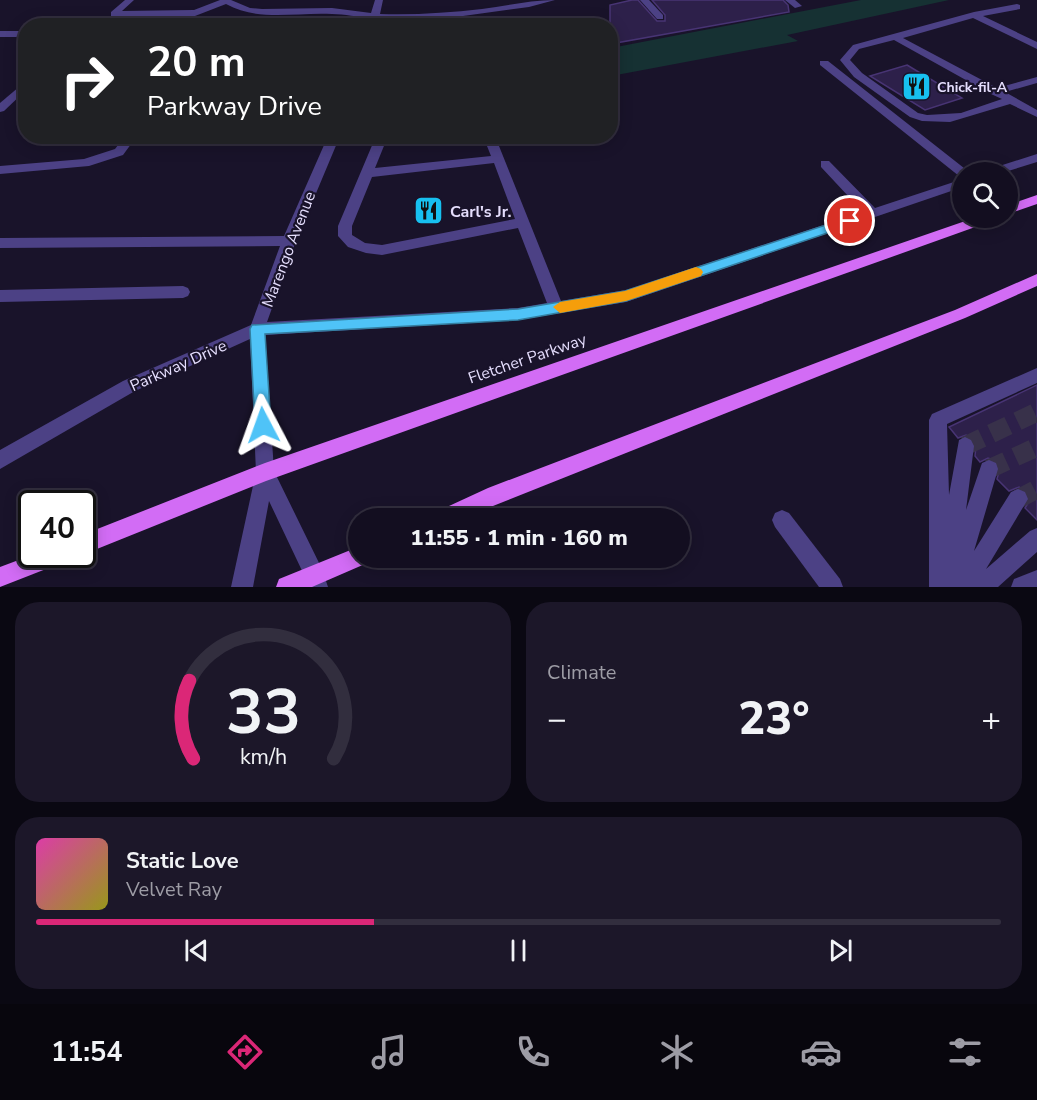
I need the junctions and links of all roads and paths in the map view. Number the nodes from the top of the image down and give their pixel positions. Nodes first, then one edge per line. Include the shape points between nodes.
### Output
1 (130, 0) edge
2 (379, 0) edge
3 (551, 0) edge
4 (644, 0) edge
5 (789, 0) edge
6 (225, 1) edge
7 (798, 6) dead end
8 (1017, 7) dead end
9 (974, 15) junction
10 (660, 17) dead end
11 (361, 18) edge
12 (375, 18) edge
13 (414, 18) edge
14 (0, 34) edge
15 (18, 34) edge
16 (895, 37) junction
17 (1037, 46) edge
18 (824, 63) dead end
19 (1037, 80) edge
20 (18, 92) edge
21 (995, 92) junction
22 (1010, 100) junction
23 (0, 109) edge
24 (1037, 114) edge
25 (126, 144) edge
26 (331, 144) edge
27 (379, 144) edge
28 (492, 144) edge
29 (1037, 158) edge
30 (498, 159) junction
31 (825, 164) dead end
32 (952, 164) edge
33 (1018, 164) edge
34 (0, 170) edge
35 (368, 173) junction
36 (952, 187) edge
37 (1037, 199) edge
38 (1018, 206) edge
39 (872, 213) junction
40 (523, 222) junction
41 (959, 228) edge
42 (289, 241) junction
43 (0, 243) edge
44 (1037, 280) edge
45 (183, 292) dead end
46 (0, 296) edge
47 (556, 308) junction
48 (257, 329) junction
49 (1037, 375) edge
50 (965, 446) dead end
51 (0, 460) edge
52 (988, 469) dead end
53 (265, 472) junction
54 (1018, 499) tunnel mouth
55 (468, 508) edge
56 (782, 520) dead end
57 (1037, 538) edge
58 (96, 539) edge
59 (348, 563) edge
60 (25, 568) edge
61 (0, 578) edge
62 (1037, 580) edge
63 (316, 582) edge
64 (242, 587) edge
65 (287, 587) edge
66 (832, 587) edge
67 (940, 587) edge
68 (946, 587) edge
69 (952, 587) edge
70 (963, 587) edge
71 (982, 587) edge
72 (1023, 587) edge

1 - 6 street via 114,14 195,13
2 - 12 street
3 - 13 street via 482,13
4 - 10 street
5 - 7 street
6 - 11 street via 244,9 331,11
8 - 9 street
9 - 16 street
9 - 17 street
14 - 15 street
16 - 21 street
16 - 22 street via 856,47 845,60 858,75 914,115 946,120
18 - 32 street
19 - 21 street
20 - 23 street
21 - 22 street
22 - 24 street
25 - 34 street via 119,152 85,163
26 - 42 street, Marengo Avenue
27 - 35 street
28 - 30 street
29 - 33 street
30 - 35 street
30 - 40 street
31 - 39 street
35 - 40 street via 345,226 345,236 364,249 381,250
36 - 39 street, Parkway Drive
37 - 38 main road
39 - 47 street, Parkway Drive via 626,296
40 - 47 street
41 - 53 main road, Fletcher Parkway
42 - 43 street
42 - 48 street, Marengo Avenue
44 - 55 main road
45 - 46 street
47 - 48 street, Parkway Drive via 518,315
48 - 51 street, Parkway Drive via 129,386
48 - 53 street, Marengo Avenue
49 - 67 street via 938,420
50 - 68 street
52 - 69 street
53 - 58 main road, Fletcher Parkway
53 - 63 street, Marengo Avenue
53 - 64 street, Marengo Avenue
54 - 70 street
56 - 66 street
57 - 71 street
59 - 63 main road
60 - 61 main road
62 - 72 street
63 - 65 main road

